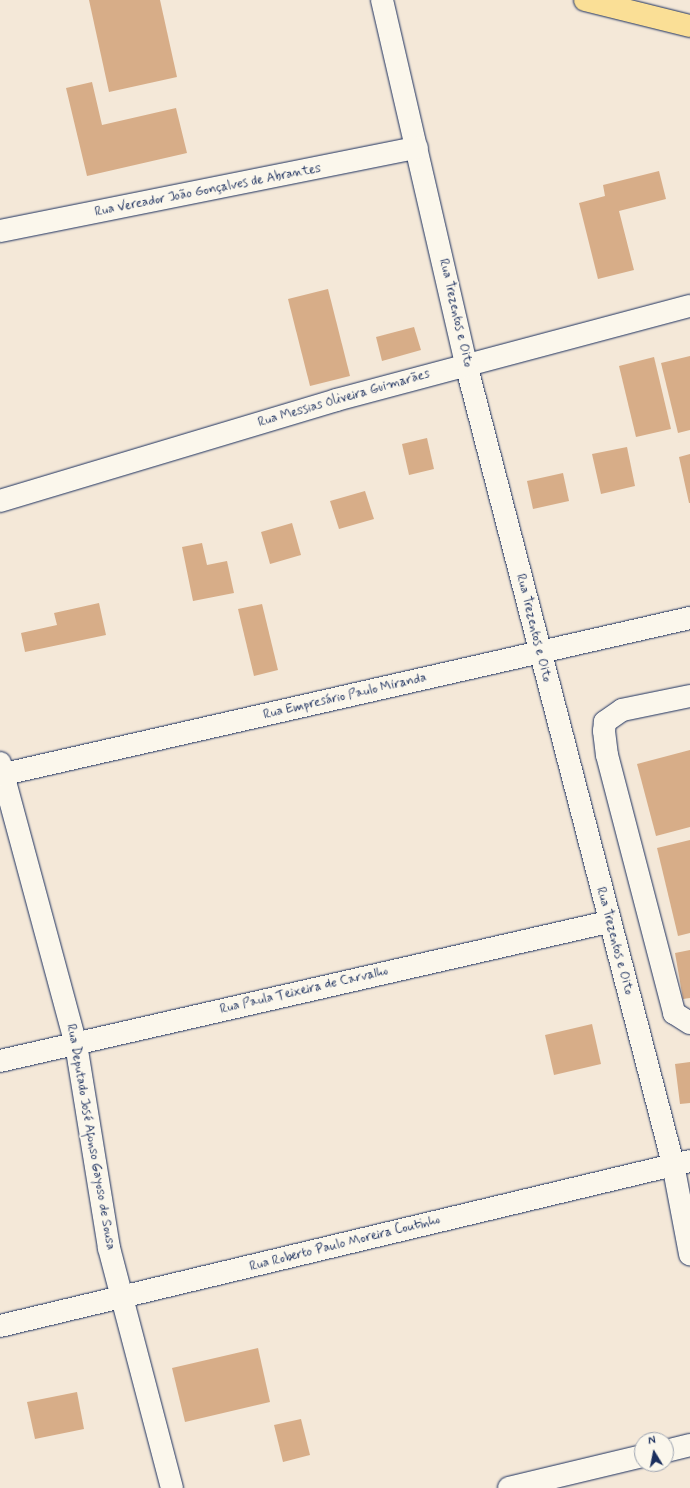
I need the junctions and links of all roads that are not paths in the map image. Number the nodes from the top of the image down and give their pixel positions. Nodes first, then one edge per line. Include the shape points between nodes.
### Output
1 (382, 0) edge
2 (585, 0) edge
3 (690, 26) edge
4 (417, 148) junction
5 (0, 232) edge
6 (690, 306) edge
7 (466, 364) junction
8 (0, 501) edge
9 (690, 618) edge
10 (540, 654) junction
11 (690, 696) edge
12 (1, 771) edge
13 (608, 922) junction
14 (690, 1023) edge
15 (76, 1044) junction
16 (0, 1061) edge
17 (681, 1163) edge
18 (690, 1254) edge
19 (125, 1298) junction
20 (0, 1326) edge
21 (690, 1445) edge
22 (674, 1449) edge
23 (634, 1458) edge
24 (172, 1488) edge
25 (510, 1488) edge

1 - 4 street, Rua Trezentos e Oito
2 - 3 main road
4 - 5 street, Rua Vereador João Gonçalves de Abrantes
4 - 7 street, Rua Trezentos e Oito
6 - 7 street, Rua Messias Oliveira Guimarães
7 - 8 street, Rua Messias Oliveira Guimarães
7 - 10 street, Rua Trezentos e Oito
9 - 10 street, Rua Empresário Paulo Miranda
10 - 12 street, Rua Empresário Paulo Miranda
10 - 13 street, Rua Trezentos e Oito
11 - 14 street via 622,710 605,722 604,731 607,755 674,1013
12 - 15 street, Rua Deputado José Afonso Gayoso de Sousa
13 - 15 street, Rua Paula Teixeira de Carvalho
13 - 17 street, Rua Trezentos e Oito
15 - 16 street, Rua Paula Teixeira de Carvalho
15 - 19 street, Rua Deputado José Afonso Gayoso de Sousa via 109,1248
17 - 18 street, Rua Trezentos e Oito
17 - 19 street, Rua Roberto Paulo Moreira Coutinho
19 - 20 street, Rua Roberto Paulo Moreira Coutinho
19 - 24 street, Rua Deputado José Afonso Gayoso de Sousa
21 - 22 street
23 - 25 street

